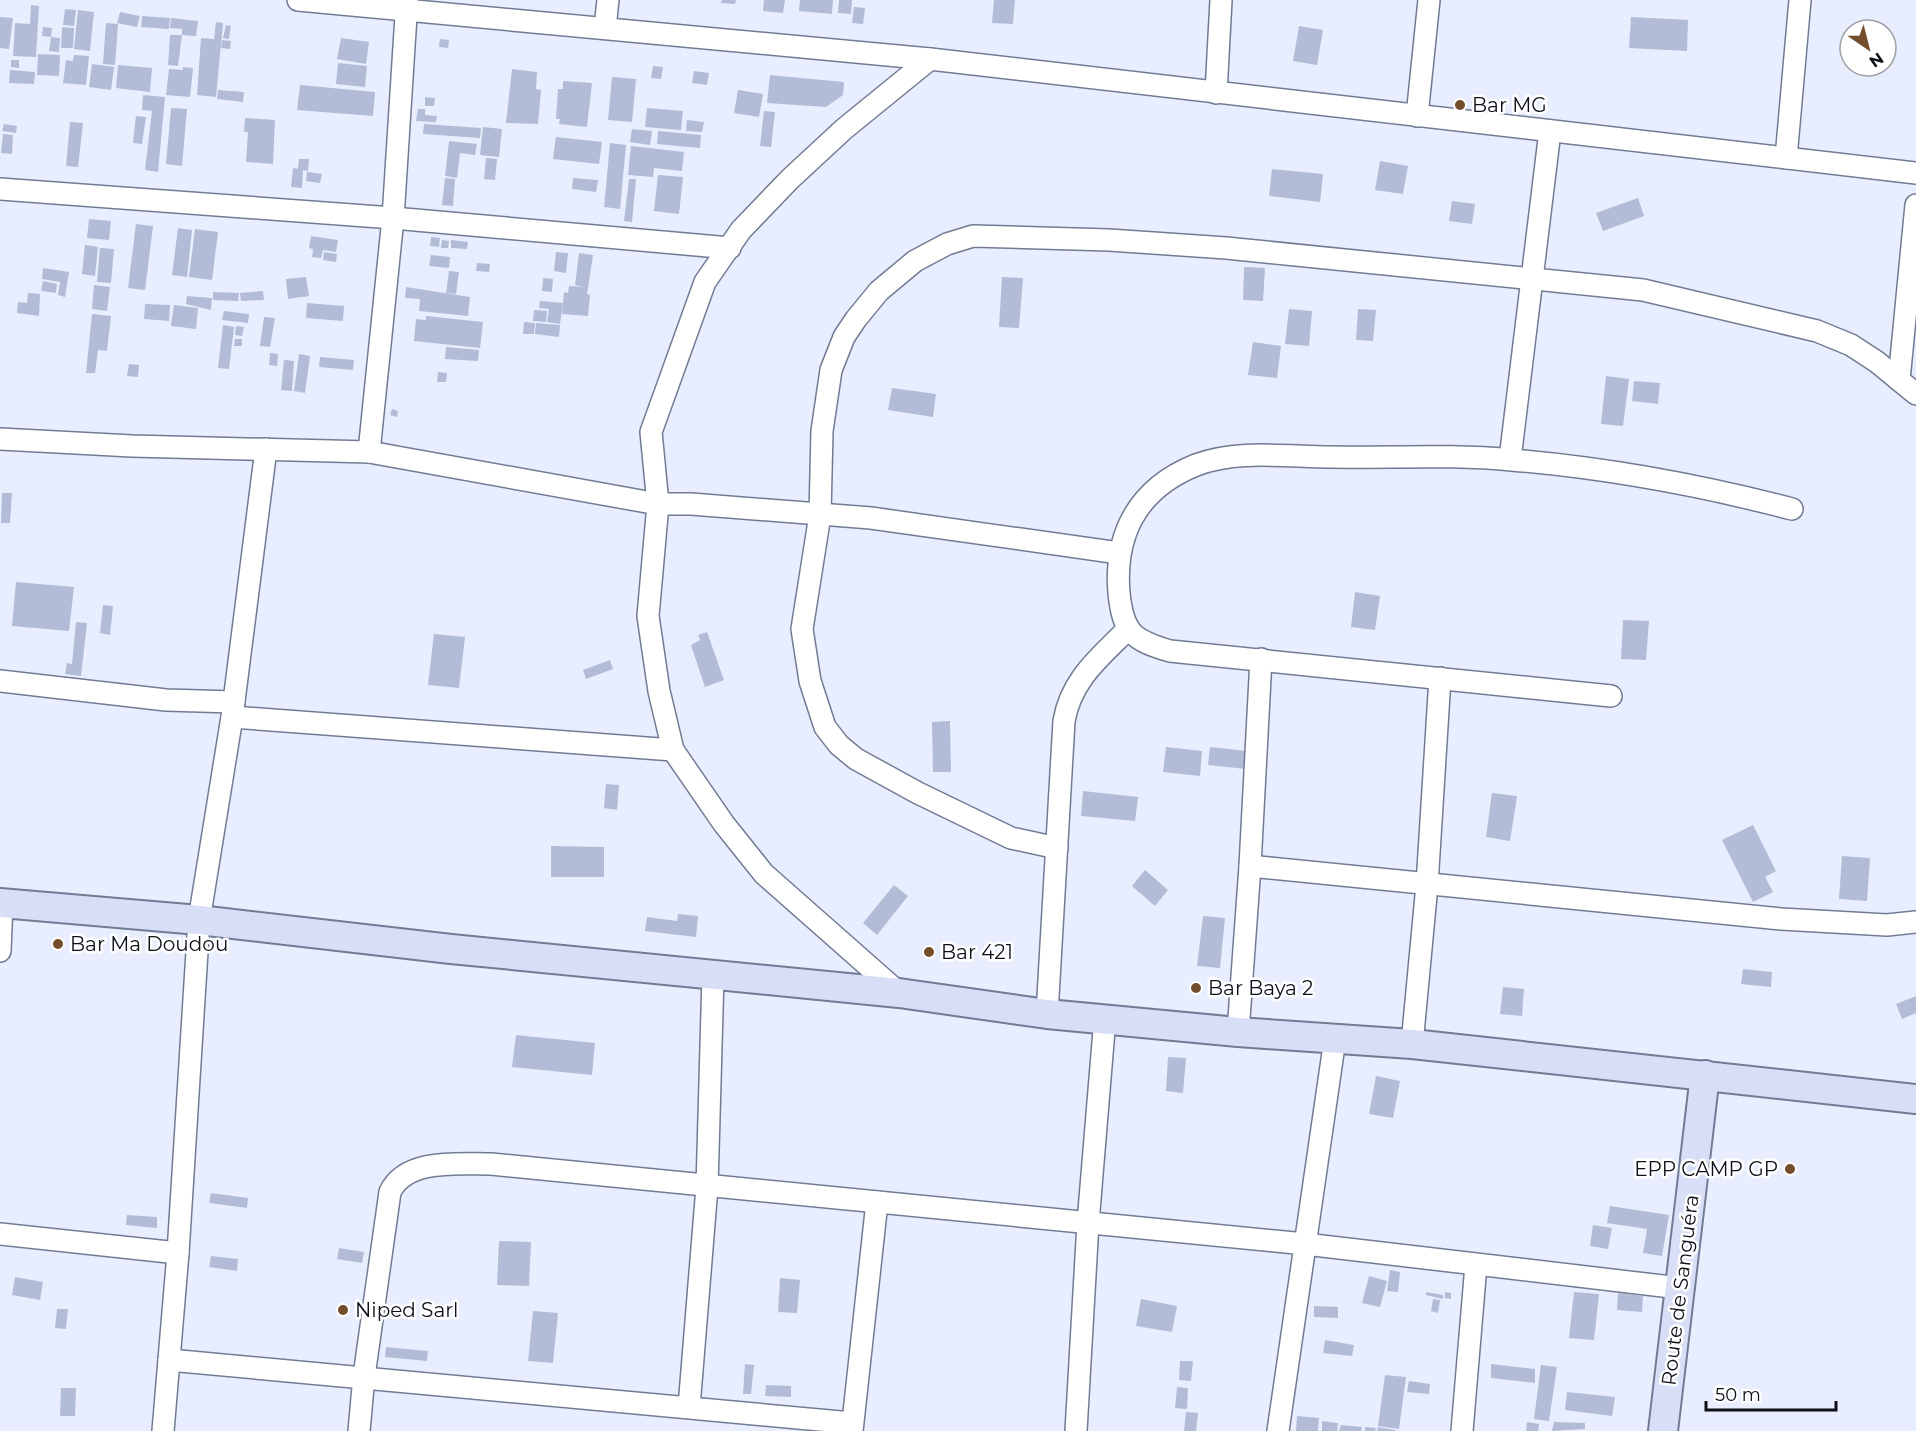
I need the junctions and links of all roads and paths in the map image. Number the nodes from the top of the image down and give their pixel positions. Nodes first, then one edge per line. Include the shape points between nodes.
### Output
1 (298, 0) edge
2 (608, 0) edge
3 (1221, 0) edge
4 (1429, 0) edge
5 (1800, 0) edge
6 (406, 5) edge
7 (605, 28) junction
8 (930, 58) junction
9 (1216, 93) junction
10 (1417, 116) junction
11 (1550, 131) junction
12 (1786, 158) junction
13 (1916, 173) edge
14 (0, 189) edge
15 (1916, 205) edge
16 (393, 218) junction
17 (730, 248) junction
18 (1533, 281) junction
19 (1899, 380) junction
20 (1916, 394) edge
21 (0, 439) edge
22 (266, 449) junction
23 (369, 452) junction
24 (1510, 459) junction
25 (658, 504) junction
26 (1792, 509) dead end
27 (820, 515) junction
28 (1119, 553) junction
29 (1127, 630) junction
30 (1261, 659) junction
31 (1440, 678) junction
32 (0, 681) edge
33 (1611, 696) dead end
34 (233, 710) junction
35 (673, 750) junction
36 (1057, 848) junction
37 (1250, 866) junction
38 (1427, 885) junction
39 (1, 903) edge
40 (199, 920) junction
41 (1916, 921) edge
42 (0, 951) edge
43 (713, 976) junction
44 (899, 993) junction
45 (1047, 1014) junction
46 (1105, 1018) junction
47 (1238, 1032) junction
48 (1335, 1039) junction
49 (1412, 1044) junction
50 (1705, 1075) junction
51 (1916, 1099) edge
52 (707, 1187) junction
53 (877, 1202) junction
54 (1088, 1223) junction
55 (0, 1234) edge
56 (1305, 1244) junction
57 (178, 1253) junction
58 (1476, 1265) junction
59 (1680, 1288) junction
60 (169, 1360) junction
61 (364, 1376) junction
62 (689, 1407) junction
63 (852, 1427) edge
64 (163, 1431) edge
65 (359, 1431) edge
66 (1076, 1431) edge
67 (1278, 1431) edge
68 (1462, 1431) edge
69 (1664, 1431) edge

1 - 6 street
2 - 7 street
3 - 9 street
4 - 10 street
5 - 12 street
6 - 7 street
6 - 16 street
7 - 8 street
8 - 9 street
8 - 17 street via 789,179 741,230
9 - 10 street
10 - 11 street
11 - 12 street
11 - 18 street
12 - 13 street
14 - 16 street
15 - 19 street
16 - 17 street
16 - 23 street
17 - 25 street via 705,282 651,432
18 - 19 street via 1643,290 1817,331 1851,345
18 - 24 street
18 - 27 street via 1226,248 1109,240 973,236 947,244 915,261 879,291 844,337 831,370 822,431
19 - 20 street
21 - 22 street
22 - 23 street
22 - 34 street
23 - 25 street
24 - 26 street via 1638,475
24 - 28 street via 1217,458 1171,478 1148,496 1130,519
25 - 27 street
25 - 35 street via 648,616
27 - 28 street via 871,518
27 - 36 street via 802,629 810,681 825,727 856,759 918,794 1011,838
28 - 29 street via 1121,612
29 - 30 street via 1147,644 1170,651
29 - 36 street via 1083,674 1067,703
30 - 31 street
30 - 37 street
31 - 33 street
31 - 38 street
32 - 34 street
34 - 35 street
34 - 40 street
35 - 44 street via 764,874
36 - 45 street
37 - 38 street
37 - 47 street
38 - 41 street via 1781,919 1887,925
38 - 49 street
39 - 40 street
39 - 42 street
40 - 43 street
40 - 57 street
43 - 44 street
43 - 52 street
44 - 45 street
45 - 46 street
46 - 47 street
46 - 54 street
47 - 48 street
48 - 49 street
48 - 56 street
49 - 50 street
50 - 51 street
50 - 59 street, Route de Sanguéra
52 - 53 street
52 - 61 street via 491,1164 422,1169 399,1177 390,1192
52 - 62 street
53 - 54 street
53 - 63 street
54 - 56 street
54 - 66 street
55 - 57 street
56 - 58 street
56 - 67 street
57 - 60 street
58 - 59 street
58 - 68 street
59 - 69 street, Route de Sanguéra
60 - 61 street
60 - 64 street
61 - 62 street
61 - 65 street
62 - 63 street

